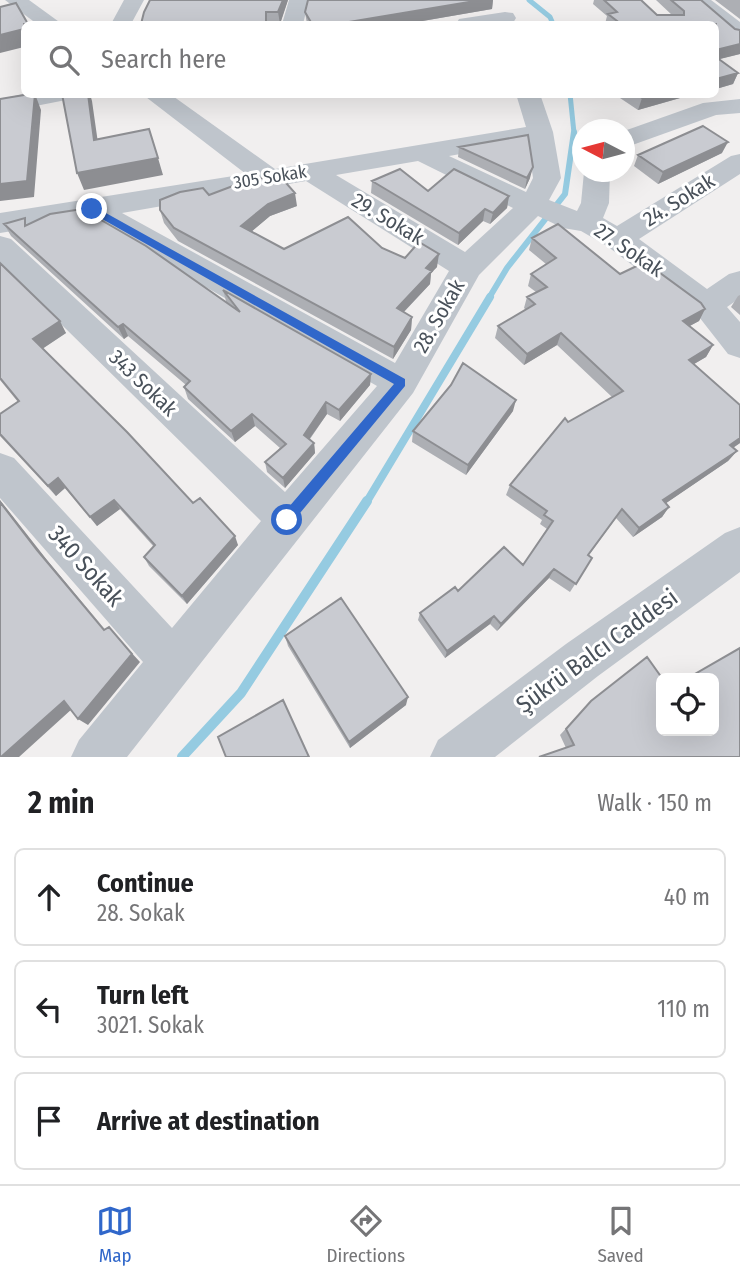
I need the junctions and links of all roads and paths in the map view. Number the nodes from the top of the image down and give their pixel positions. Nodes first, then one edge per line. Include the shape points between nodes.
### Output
1 (15, 0) edge
2 (134, 0) edge
3 (299, 0) edge
4 (698, 0) edge
5 (504, 14) edge
6 (46, 21) edge
7 (123, 21) edge
8 (294, 21) edge
9 (478, 21) edge
10 (740, 33) edge
11 (41, 98) edge
12 (159, 98) edge
13 (529, 98) edge
14 (0, 106) edge
15 (740, 107) edge
16 (540, 132) junction
17 (635, 136) edge
18 (422, 153) junction
19 (740, 162) edge
20 (309, 171) junction
21 (268, 177) junction
22 (596, 182) edge
23 (538, 207) junction
24 (92, 209) junction
25 (0, 222) edge
26 (580, 222) junction
27 (618, 239) junction
28 (0, 246) edge
29 (467, 268) junction
30 (740, 282) edge
31 (707, 305) junction
32 (740, 345) edge
33 (401, 383) junction
34 (0, 470) edge
35 (287, 520) junction
36 (740, 547) edge
37 (172, 661) junction
38 (96, 757) edge
39 (455, 757) edge

1 - 6 street
2 - 7 street
3 - 8 street
4 - 10 street
5 - 9 street
11 - 14 street
12 - 21 street
13 - 16 street, 28. Sokak
15 - 17 street via 712,108
16 - 18 street, 305 Sokak
16 - 23 street, 28. Sokak via 547,178
18 - 20 street, 305 Sokak
18 - 23 street, 27. Sokak
19 - 27 street, 24. Sokak
20 - 21 street, 305 Sokak
20 - 29 street, 29. Sokak
21 - 24 street, 305 Sokak
22 - 26 street via 595,203
23 - 26 street, 27. Sokak
23 - 29 street, 28. Sokak
24 - 25 street, 305 Sokak
24 - 33 street
26 - 27 street, 27. Sokak
27 - 31 street, 27. Sokak
28 - 35 street, 343 Sokak
29 - 33 street, 28. Sokak
30 - 31 street
31 - 32 street, 27. Sokak
33 - 35 street, 28. Sokak
34 - 37 street, 340 Sokak
35 - 37 street, 28. Sokak
36 - 39 street, Şükrü Balcı Caddesi
37 - 38 street, 28. Sokak

